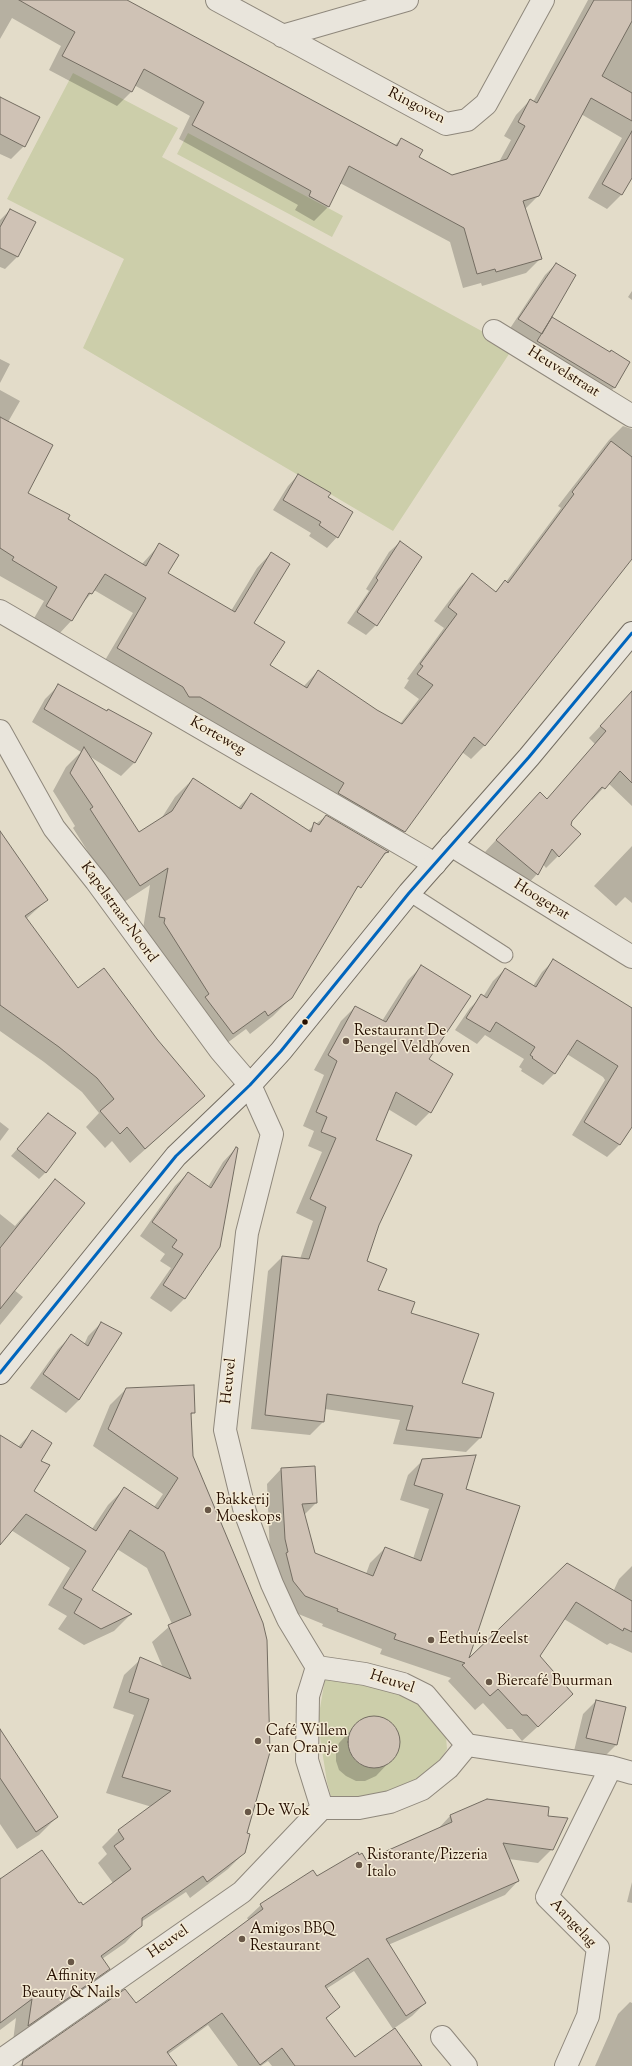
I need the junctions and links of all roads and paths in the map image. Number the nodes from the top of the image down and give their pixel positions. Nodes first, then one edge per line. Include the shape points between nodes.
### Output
1 (216, 0) edge
2 (407, 0) edge
3 (543, 0) edge
4 (282, 36) junction
5 (494, 331) dead end
6 (632, 416) edge
7 (0, 611) edge
8 (632, 633) edge
9 (0, 731) edge
10 (451, 845) junction
11 (435, 864) junction
12 (409, 893) junction
13 (505, 955) dead end
14 (632, 957) edge
15 (250, 1085) junction
16 (0, 1373) edge
17 (317, 1667) junction
18 (467, 1745) junction
19 (611, 1768) junction
20 (632, 1773) edge
21 (322, 1808) junction
22 (442, 2037) dead end
23 (0, 2061) edge
24 (466, 2066) edge
25 (566, 2066) edge

1 - 4 street, Ringoven
2 - 4 street
3 - 4 street, Ringoven via 486,104 467,120 446,124
5 - 6 street, Heuvelstraat
7 - 11 street, Korteweg
8 - 10 street via 529,757
9 - 15 street, Kapelstraat-Noord via 54,828 220,1050
10 - 11 street
10 - 14 street, Hoogepat
11 - 12 street
12 - 13 lane
12 - 15 street via 281,1052
15 - 16 street via 176,1156
15 - 17 street, Heuvel via 272,1134 247,1233 225,1430 245,1512 272,1584 288,1619
17 - 18 street, Heuvel via 365,1674 403,1684 425,1695
17 - 21 street via 308,1696 307,1760
18 - 19 street
18 - 21 street via 448,1768 422,1789 390,1802 359,1808
19 - 20 street
19 - 25 street, Aangelag via 547,1898 598,1948 588,2016
21 - 23 street, Heuvel via 242,1892
22 - 24 street

